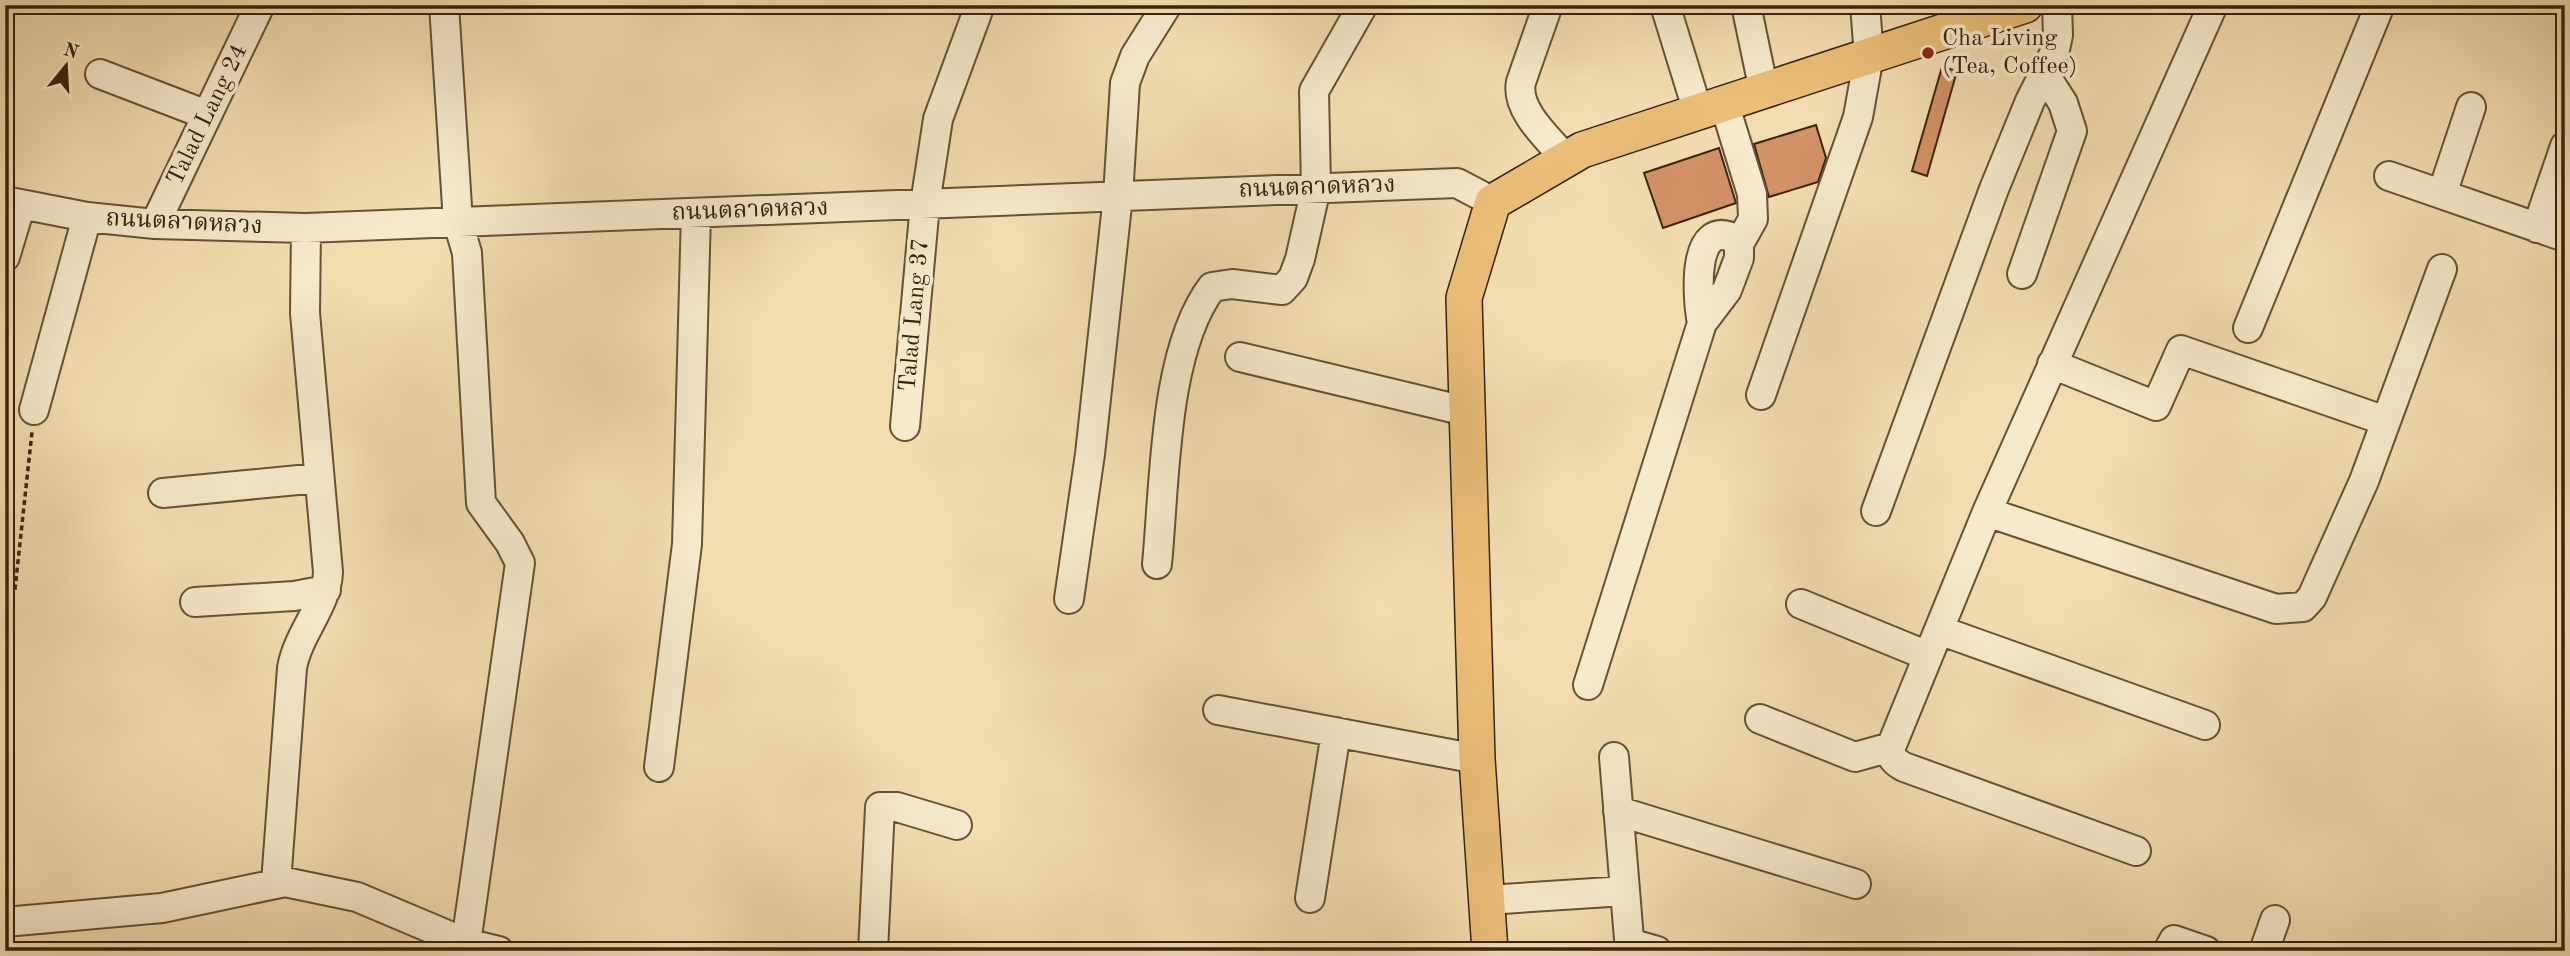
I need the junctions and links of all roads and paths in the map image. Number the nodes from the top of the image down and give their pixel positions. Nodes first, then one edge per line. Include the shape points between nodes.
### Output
1 (260, 5) edge
2 (444, 5) edge
3 (980, 5) edge
4 (1167, 5) edge
5 (1363, 5) edge
6 (1548, 5) edge
7 (1665, 5) edge
8 (1746, 5) edge
9 (1865, 5) edge
10 (2025, 5) edge
11 (2057, 5) edge
12 (2213, 5) edge
13 (2380, 5) edge
14 (1869, 56) junction
15 (100, 74) dead end
16 (2045, 75) junction
17 (1764, 91) junction
18 (2471, 107) dead end
19 (1711, 108) junction
20 (207, 116) junction
21 (2565, 146) edge
22 (1566, 159) junction
23 (2389, 176) dead end
24 (1316, 188) junction
25 (2442, 194) junction
26 (1118, 196) junction
27 (1493, 202) junction
28 (13, 203) edge
29 (925, 204) junction
30 (696, 213) junction
31 (87, 217) junction
32 (458, 222) junction
33 (155, 224) junction
34 (306, 228) junction
35 (2537, 228) junction
36 (2565, 237) edge
37 (5, 257) edge
38 (2442, 269) dead end
39 (2022, 274) dead end
40 (2248, 328) dead end
41 (1240, 357) dead end
42 (2053, 364) junction
43 (1761, 395) dead end
44 (34, 410) joint
45 (1465, 411) junction
46 (2386, 421) junction
47 (905, 426) dead end
48 (320, 478) junction
49 (163, 493) dead end
50 (1876, 510) dead end
51 (1987, 512) junction
52 (1157, 564) dead end
53 (326, 590) junction
54 (1069, 599) dead end
55 (195, 602) dead end
56 (1801, 604) dead end
57 (5, 613) edge
58 (1934, 643) junction
59 (1588, 685) dead end
60 (1218, 710) dead end
61 (1760, 719) dead end
62 (2205, 725) dead end
63 (1336, 732) junction
64 (1891, 747) junction
65 (1614, 757) dead end
66 (1477, 759) junction
67 (659, 766) dead end
68 (1618, 811) junction
69 (957, 825) dead end
70 (2136, 851) dead end
71 (276, 883) junction
72 (1856, 884) dead end
73 (1625, 891) junction
74 (1310, 898) dead end
75 (1487, 900) junction
76 (2275, 920) dead end
77 (5, 922) edge
78 (466, 943) junction
79 (1630, 947) edge
80 (499, 951) edge
81 (873, 951) edge
82 (1490, 951) edge
83 (1657, 951) edge
84 (2168, 951) edge
85 (2206, 951) edge
86 (2264, 951) edge

1 - 20 street, Talad Lang 24
2 - 32 street
3 - 29 street, Talad Lang 37 via 938,119
4 - 26 street via 1135,56 1125,83
5 - 24 street via 1314,91
6 - 22 street via 1520,94 1527,110
7 - 19 street
8 - 17 street
9 - 14 street
10 - 14 main road
11 - 16 street via 2059,35
12 - 42 street
13 - 40 street
14 - 17 main road
14 - 43 street via 1854,131
15 - 20 street
16 - 39 street via 2063,103 2072,131
16 - 50 street via 1994,189
17 - 19 main road
18 - 25 street
19 - 22 main road
19 - 59 street via 1754,203 1754,219 1739,244 1724,234 1705,243 1699,293 1702,323
20 - 33 street, Talad Lang 24
21 - 35 street
22 - 27 main road
23 - 25 street
24 - 26 street, ถนนตลาดหลวง
24 - 27 street, ถนนตลาดหลวง via 1457,183
24 - 52 street via 1300,259 1289,285 1282,290 1221,283 1212,287 1187,332 1172,402
25 - 35 street
26 - 29 street, ถนนตลาดหลวง
26 - 54 street
27 - 45 main road via 1464,298
28 - 31 street, ถนนตลาดหลวง
28 - 37 street
29 - 30 street, ถนนตลาดหลวง
29 - 47 street, Talad Lang 37
30 - 32 street, ถนนตลาดหลวง
30 - 67 street via 687,544
31 - 33 street, ถนนตลาดหลวง
31 - 44 street
32 - 34 street, ถนนตลาดหลวง
32 - 78 street via 467,253 481,503 520,563
33 - 34 street, ถนนตลาดหลวง
34 - 48 street via 305,313
35 - 36 street
38 - 46 street
41 - 45 street
42 - 46 street via 2156,406 2181,350
42 - 51 street
44 - 57 path via 17,576
45 - 66 main road
46 - 51 street via 2312,597 2296,610 2276,608
48 - 49 street
48 - 53 street
51 - 58 street
53 - 55 street
53 - 71 street via 299,640 292,668
56 - 58 street
58 - 62 street
58 - 64 street
60 - 63 street
61 - 64 street via 1854,757
63 - 66 street
63 - 74 street
64 - 70 street via 1895,762 1905,767
65 - 68 street
66 - 75 main road
68 - 72 street
68 - 73 street
69 - 81 street via 897,807 880,807
71 - 77 street via 162,908
71 - 78 street via 357,897
73 - 75 street
73 - 79 street
75 - 82 main road
76 - 86 street
78 - 80 street
79 - 83 street
84 - 85 street via 2174,940

